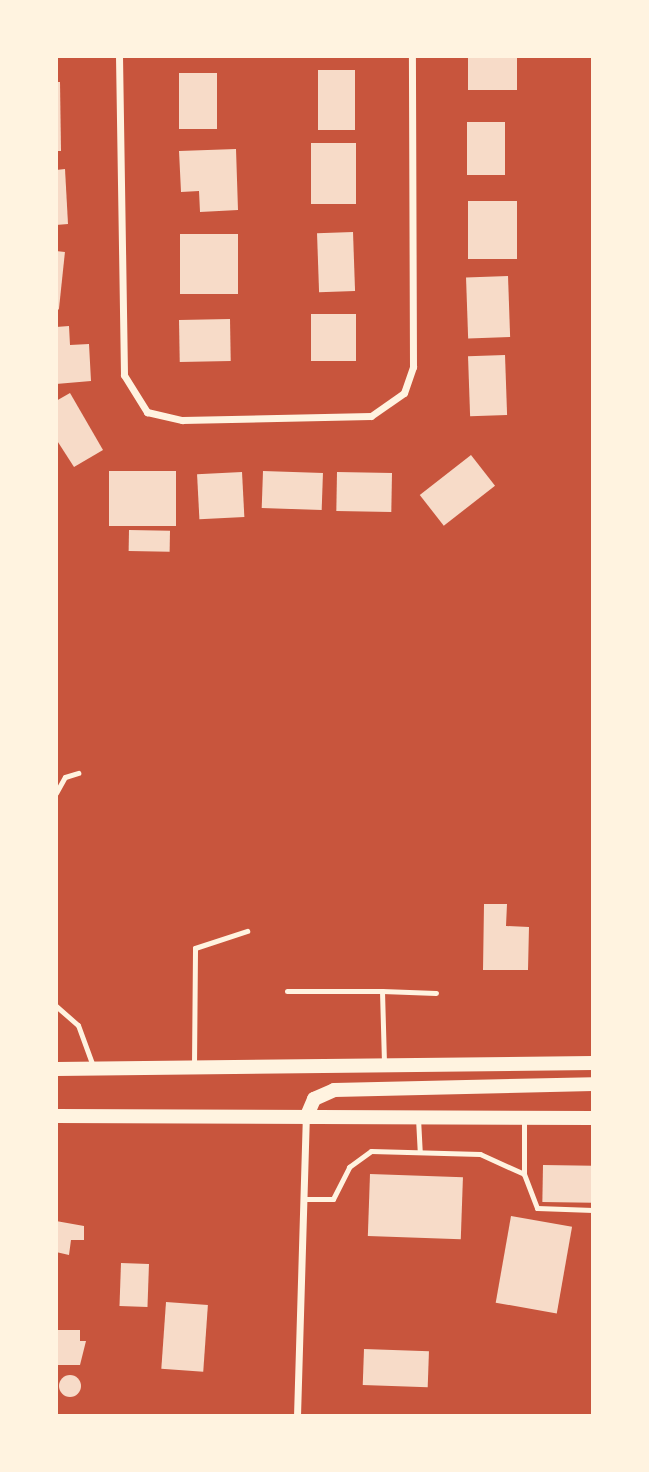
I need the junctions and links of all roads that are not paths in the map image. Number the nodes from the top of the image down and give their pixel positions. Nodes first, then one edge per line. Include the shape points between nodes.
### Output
1 (119, 56) edge
2 (412, 56) edge
3 (78, 773) dead end
4 (56, 793) edge
5 (247, 931) dead end
6 (382, 991) junction
7 (287, 992) dead end
8 (436, 993) dead end
9 (56, 1006) edge
10 (593, 1063) edge
11 (384, 1066) junction
12 (194, 1068) junction
13 (56, 1069) edge
14 (93, 1069) junction
15 (593, 1084) edge
16 (56, 1116) edge
17 (306, 1118) junction
18 (418, 1118) junction
19 (524, 1118) junction
20 (593, 1118) edge
21 (420, 1152) junction
22 (524, 1174) junction
23 (304, 1199) junction
24 (593, 1210) edge
25 (297, 1416) edge

1 - 2 street via 124,375 140,405 163,418 350,418 394,404 414,367
3 - 4 lane via 65,777
5 - 12 lane via 195,948
6 - 7 lane
6 - 8 lane
6 - 11 lane
9 - 14 lane via 88,1042
10 - 11 main road
11 - 12 main road
12 - 14 main road
13 - 14 main road
15 - 17 main road via 334,1090 314,1099
16 - 17 main road
17 - 18 main road
17 - 23 street
18 - 19 main road
18 - 21 lane
19 - 20 main road
19 - 22 lane
21 - 22 lane via 480,1154
21 - 23 lane via 371,1151 349,1167 333,1199
22 - 24 lane via 537,1208
23 - 25 street

